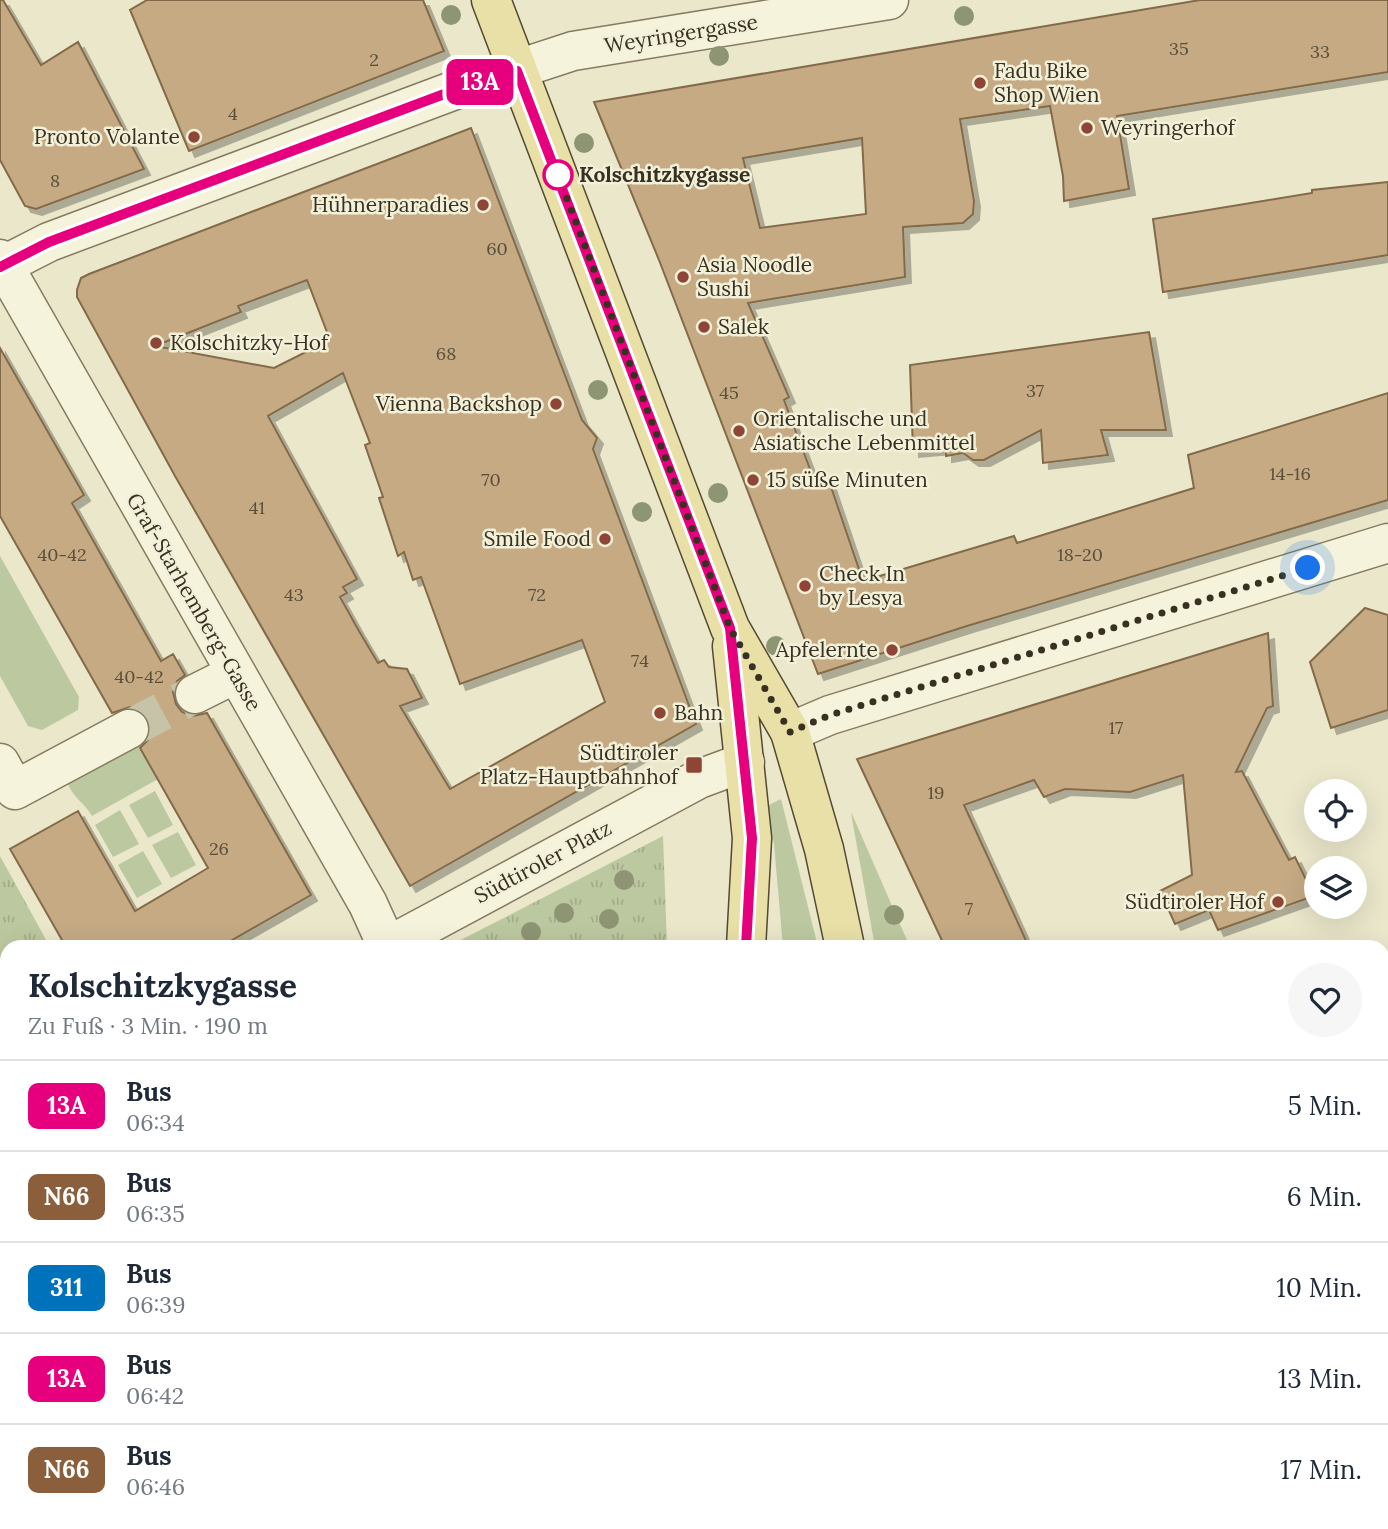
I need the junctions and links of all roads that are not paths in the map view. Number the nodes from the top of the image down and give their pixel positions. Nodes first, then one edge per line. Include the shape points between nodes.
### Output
1 (491, 0) edge
2 (889, 0) edge
3 (517, 71) junction
4 (1, 264) edge
5 (1388, 543) edge
6 (730, 628) junction
7 (234, 674) junction
8 (195, 694) tunnel mouth
9 (130, 729) tunnel mouth
10 (790, 732) junction
11 (745, 762) junction
12 (0, 763) edge
13 (384, 940) edge
14 (398, 940) edge
15 (746, 940) edge
16 (844, 940) edge

1 - 3 main road
2 - 3 street, Weyringergasse via 573,51
3 - 4 street via 463,87
3 - 6 main road
4 - 7 street, Graf-Starhemberg-Gasse
5 - 10 street via 830,715
6 - 10 main road
6 - 11 main road
7 - 8 street
7 - 13 street, Graf-Starhemberg-Gasse via 368,904
9 - 12 street via 15,790
10 - 16 main road via 824,849
11 - 14 street, Südtiroler Platz via 699,779
11 - 15 main road via 752,838

